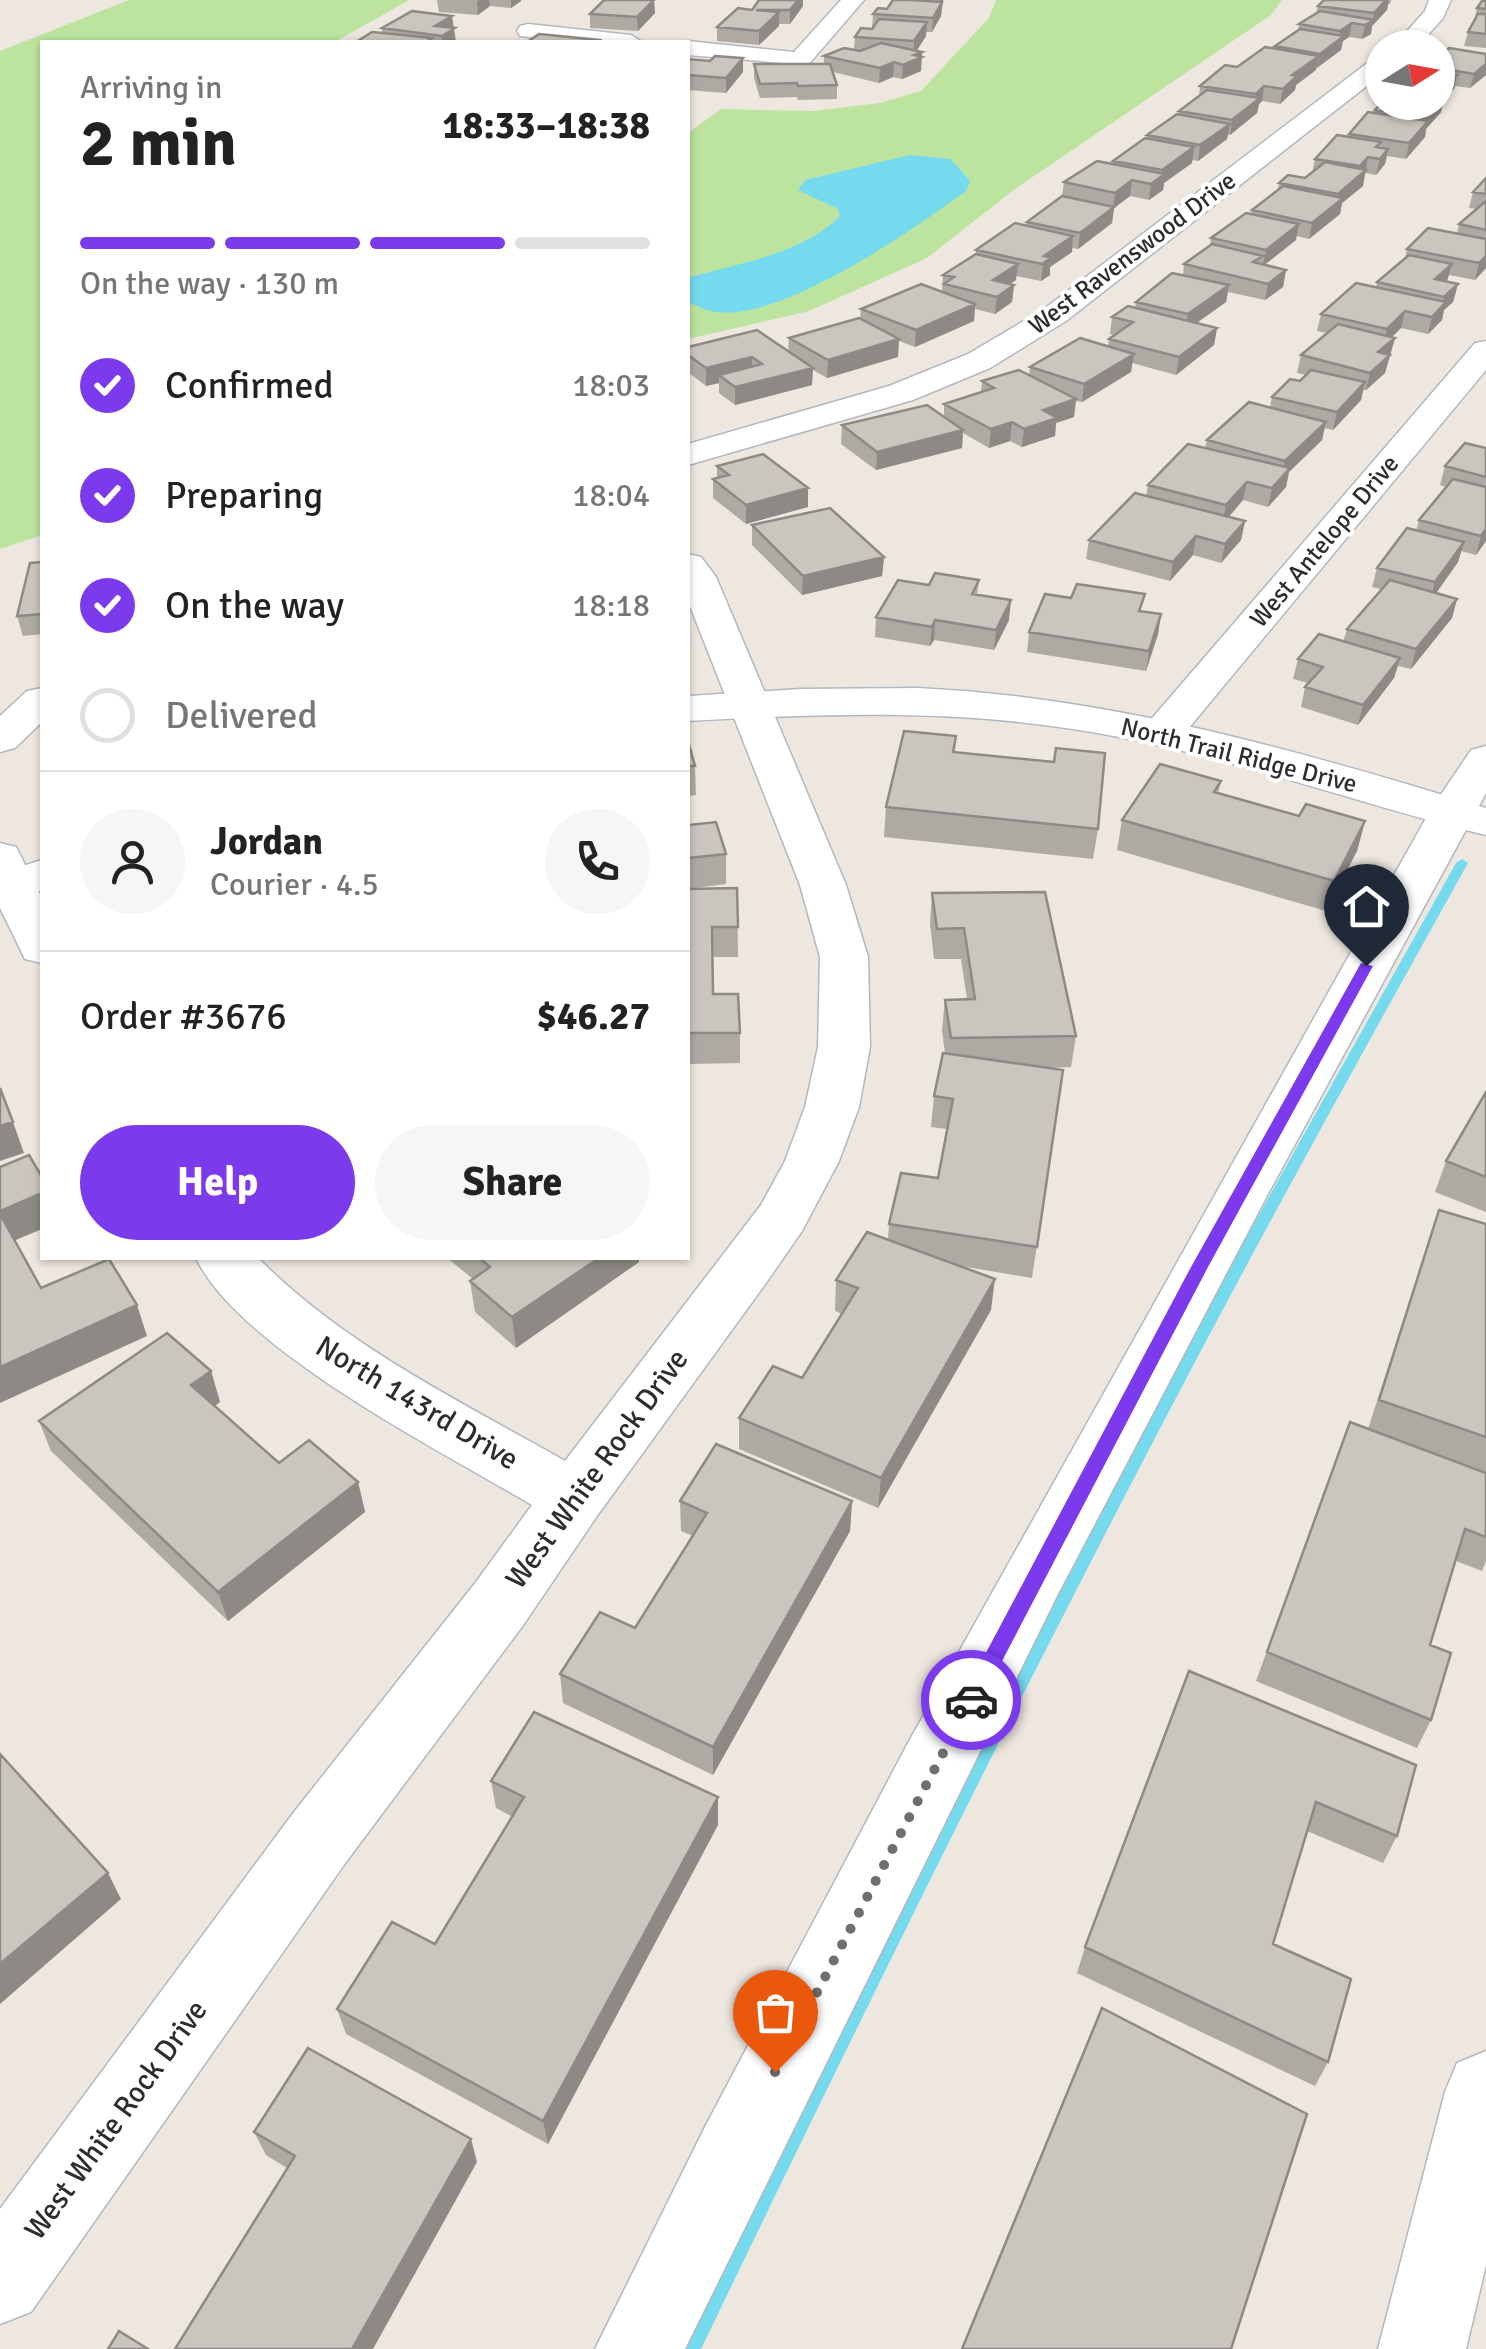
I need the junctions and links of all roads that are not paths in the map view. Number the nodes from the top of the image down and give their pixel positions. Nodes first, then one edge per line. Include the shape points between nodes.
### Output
1 (853, 0) edge
2 (1440, 0) edge
3 (557, 10) dead end
4 (1420, 30) edge
5 (518, 37) edge
6 (586, 40) edge
7 (690, 48) edge
8 (1365, 79) edge
9 (1486, 350) edge
10 (690, 454) edge
11 (690, 568) edge
12 (40, 702) edge
13 (749, 704) junction
14 (690, 709) edge
15 (1163, 732) junction
16 (0, 739) edge
17 (1472, 802) edge
18 (14, 876) edge
19 (40, 943) edge
20 (226, 1260) edge
21 (574, 1497) junction
22 (1486, 2092) edge
23 (0, 2281) edge
24 (639, 2349) edge
25 (1422, 2349) edge

1 - 7 street via 800,60
2 - 4 street, West Ravenswood Drive
3 - 5 street
5 - 6 street
8 - 10 street, West Ravenswood Drive via 1055,316 979,361 901,393
9 - 15 street, West Antelope Drive
11 - 13 street, West White Rock Drive
12 - 16 street
13 - 14 street, North Trail Ridge Drive
13 - 15 street, North Trail Ridge Drive via 990,704
13 - 21 street, West White Rock Drive via 823,885 844,957 844,1046 832,1107 782,1217
15 - 17 street, North Trail Ridge Drive
17 - 24 street via 1200,1267 756,2107
18 - 19 street
20 - 21 street, North 143rd Drive via 327,1352
21 - 23 street, West White Rock Drive
22 - 25 street

